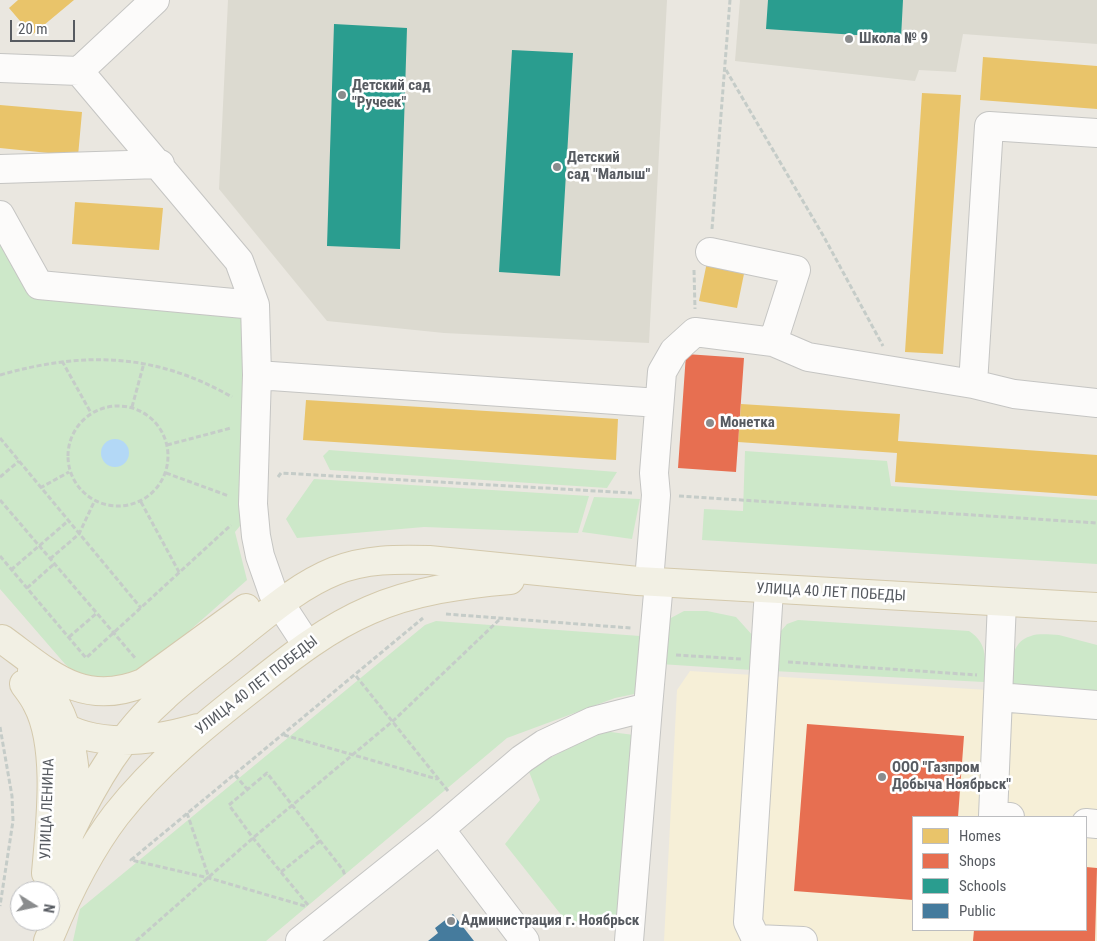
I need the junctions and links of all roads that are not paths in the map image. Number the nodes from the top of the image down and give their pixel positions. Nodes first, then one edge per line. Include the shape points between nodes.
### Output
1 (155, 0) edge
2 (0, 68) edge
3 (79, 71) junction
4 (1097, 133) edge
5 (160, 164) junction
6 (0, 169) edge
7 (0, 215) edge
8 (710, 252) road end
9 (255, 305) junction
10 (772, 342) junction
11 (257, 375) junction
12 (973, 384) junction
13 (659, 402) junction
14 (1097, 403) edge
15 (565, 575) junction
16 (654, 582) junction
17 (769, 590) junction
18 (276, 598) junction
19 (1002, 602) junction
20 (1097, 607) edge
21 (1, 642) edge
22 (307, 645) junction
23 (998, 686) junction
24 (38, 705) junction
25 (1097, 705) edge
26 (648, 707) junction
27 (202, 727) junction
28 (67, 730) junction
29 (125, 740) junction
30 (993, 816) edge
31 (440, 829) junction
32 (70, 832) junction
33 (45, 881) edge
34 (54, 881) edge
35 (48, 941) edge
36 (300, 941) edge
37 (526, 941) edge
38 (628, 941) edge
39 (803, 941) edge

1 - 3 lane
2 - 3 lane
3 - 5 lane
4 - 12 lane via 989,126
5 - 6 lane
5 - 9 lane via 239,261
7 - 9 lane via 39,285
8 - 10 lane via 796,270
9 - 11 lane
10 - 12 lane via 808,356
10 - 13 lane via 695,332 674,351 662,372
11 - 13 lane
11 - 18 lane via 253,504 260,556
12 - 14 lane via 1014,394
13 - 16 lane via 654,473
15 - 16 main road, УЛИЦА 40 ЛЕТ ПОБЕДЫ
15 - 18 main road, УЛИЦА 40 ЛЕТ ПОБЕДЫ via 399,559 335,571
15 - 22 main road, УЛИЦА 40 ЛЕТ ПОБЕДЫ via 492,581 400,599 370,609
16 - 17 main road, УЛИЦА 40 ЛЕТ ПОБЕДЫ
16 - 26 lane
17 - 19 main road, УЛИЦА 40 ЛЕТ ПОБЕДЫ
17 - 39 lane via 748,922 756,939
18 - 21 main road via 238,613 143,683 109,693 83,690 61,682
18 - 22 lane
18 - 29 main road via 164,697
19 - 20 main road, УЛИЦА 40 ЛЕТ ПОБЕДЫ
19 - 23 lane
21 - 24 main road, УЛИЦА ЛЕНИНА
21 - 28 main road, УЛИЦА ЛЕНИНА via 50,692 64,717
22 - 27 main road, УЛИЦА 40 ЛЕТ ПОБЕДЫ
23 - 25 lane
23 - 30 lane
24 - 28 main road
24 - 33 main road, УЛИЦА ЛЕНИНА via 49,746 51,771
26 - 31 lane via 593,721 544,744
26 - 38 lane
27 - 29 main road via 170,736
27 - 35 main road, УЛИЦА 40 ЛЕТ ПОБЕДЫ via 164,762 115,816 75,880
28 - 29 main road via 91,737
28 - 32 main road, УЛИЦА ЛЕНИНА via 75,793
29 - 32 main road via 95,784
31 - 36 lane
31 - 37 lane
32 - 34 main road, УЛИЦА ЛЕНИНА

